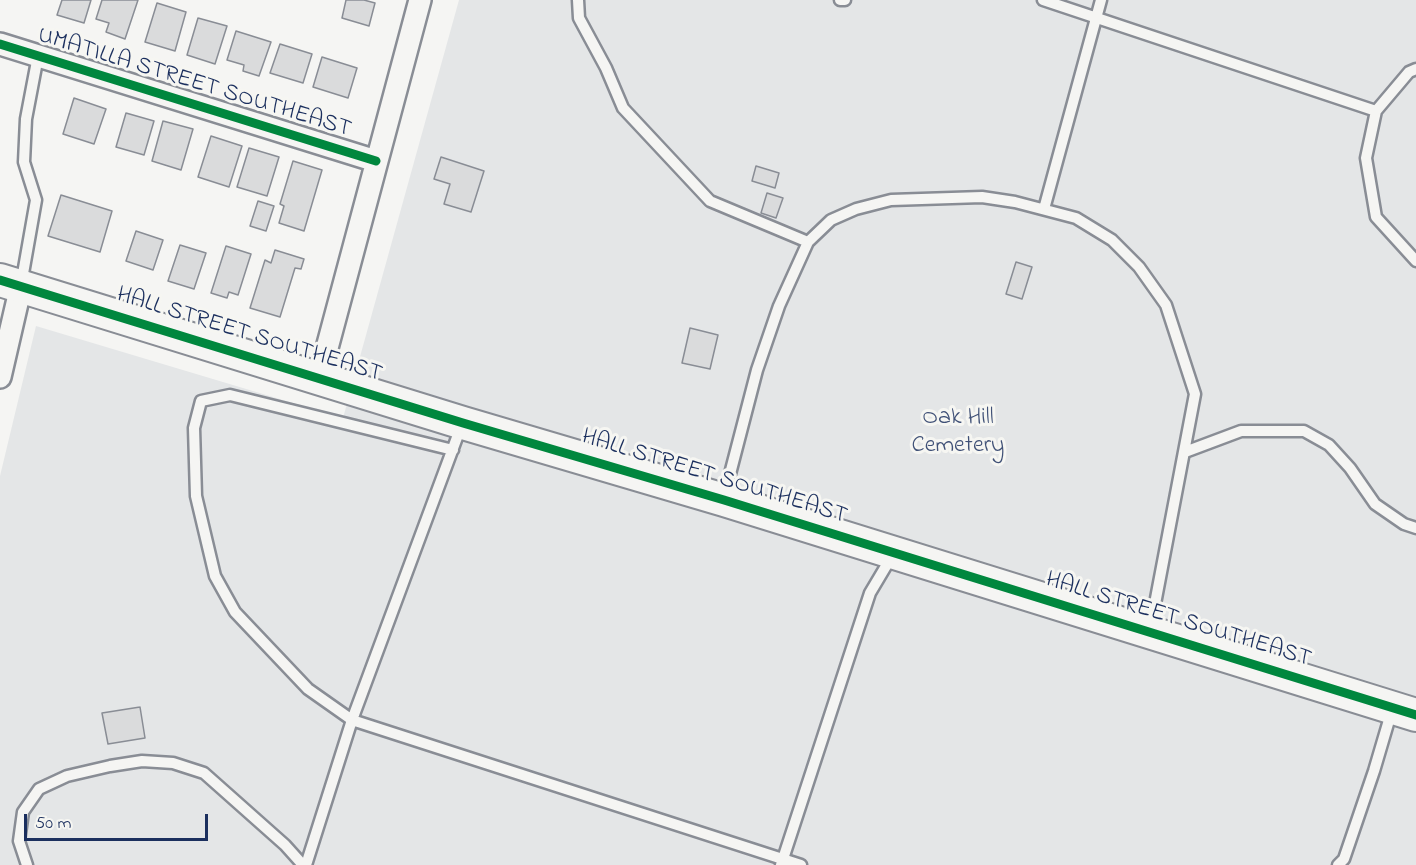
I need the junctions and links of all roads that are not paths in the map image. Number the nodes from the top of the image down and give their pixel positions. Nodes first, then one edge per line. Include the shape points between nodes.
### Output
1 (578, 0) edge
2 (840, 0) edge
3 (845, 0) edge
4 (1043, 0) edge
5 (1101, 0) edge
6 (417, 1) edge
7 (1096, 18) junction
8 (0, 44) edge
9 (38, 56) junction
10 (1416, 69) edge
11 (1376, 111) junction
12 (376, 161) junction
13 (1044, 209) junction
14 (808, 242) junction
15 (1416, 261) edge
16 (10, 283) edge
17 (0, 377) edge
18 (319, 378) junction
19 (458, 436) junction
20 (1185, 452) junction
21 (724, 500) junction
22 (1416, 528) edge
23 (893, 553) junction
24 (1149, 633) junction
25 (1404, 711) edge
26 (352, 720) junction
27 (782, 862) edge
28 (27, 865) edge
29 (305, 865) edge
30 (801, 865) edge
31 (1338, 865) edge

1 - 14 lane via 579,18 622,108 710,201
2 - 3 lane
4 - 7 lane
5 - 7 lane
6 - 12 street
7 - 11 lane
7 - 13 lane
8 - 9 street, UMATILLA STREET SOUTHEAST
9 - 12 street, UMATILLA STREET SOUTHEAST
9 - 16 lane via 26,119 24,162 36,200
10 - 11 lane
11 - 15 lane via 1366,158 1376,217
12 - 18 street
13 - 14 lane via 982,196 891,200 831,220
13 - 20 lane via 1076,218 1112,240 1139,267 1166,305 1196,394
14 - 21 lane via 779,306 757,370
16 - 17 street
16 - 18 main road, HALL STREET SOUTHEAST
18 - 19 main road, HALL STREET SOUTHEAST
19 - 21 main road, HALL STREET SOUTHEAST
19 - 26 lane
19 - 26 lane via 230,395 201,401 194,428 196,496 215,576 235,612 308,689
20 - 22 lane via 1241,431 1304,431 1329,446 1375,504
20 - 24 lane
21 - 23 main road, HALL STREET SOUTHEAST
23 - 24 main road, HALL STREET SOUTHEAST
23 - 27 lane via 870,593
24 - 25 main road, HALL STREET SOUTHEAST
25 - 31 lane via 1370,782 1344,859
26 - 27 lane
26 - 29 lane
27 - 30 lane
28 - 29 lane via 19,841 23,812 39,789 67,776 142,761 173,763 204,773

